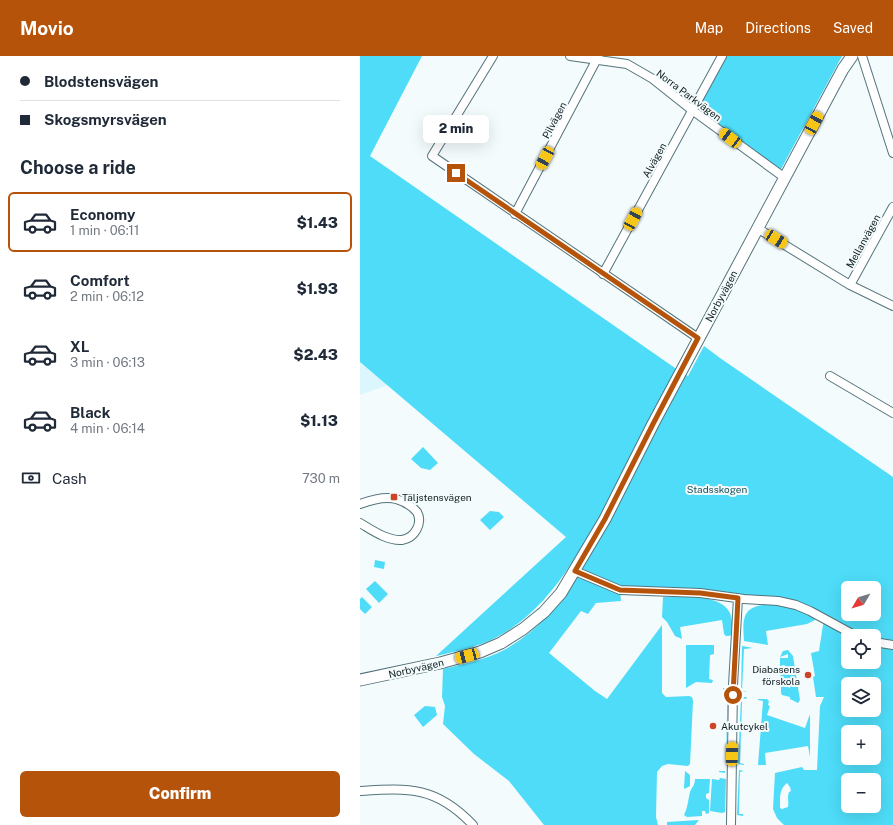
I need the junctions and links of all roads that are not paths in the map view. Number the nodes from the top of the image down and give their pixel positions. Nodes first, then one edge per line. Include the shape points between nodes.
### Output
1 (493, 56) edge
2 (570, 56) edge
3 (722, 56) edge
4 (852, 56) edge
5 (862, 56) edge
6 (597, 58) edge
7 (692, 110) junction
8 (893, 153) edge
9 (784, 178) junction
10 (893, 207) edge
11 (515, 214) junction
12 (757, 228) junction
13 (603, 274) junction
14 (850, 285) junction
15 (893, 306) edge
16 (698, 338) junction
17 (830, 376) dead end
18 (893, 413) edge
19 (360, 504) edge
20 (360, 523) edge
21 (575, 571) junction
22 (738, 598) junction
23 (843, 629) edge
24 (881, 643) edge
25 (893, 646) edge
26 (360, 680) edge
27 (360, 791) edge
28 (468, 824) edge
29 (731, 825) edge

1 - 11 street via 432,156
2 - 6 street, Norra Parkvägen
3 - 7 street, Alvägen
4 - 9 street, Norbyvägen
5 - 8 street
6 - 7 street, Norra Parkvägen via 627,64 653,79
6 - 11 street, Pilvägen
7 - 9 street, Norra Parkvägen
7 - 13 street, Alvägen
9 - 12 street, Norbyvägen
10 - 14 street, Mellanvägen
11 - 13 street
12 - 14 street
12 - 16 street, Norbyvägen
13 - 16 street
14 - 15 street
16 - 21 street, Norbyvägen via 605,519
17 - 18 street
19 - 20 street via 378,498 395,499 411,506 420,520 417,531 407,539 401,540 386,537
21 - 22 street via 620,590 700,593
21 - 26 street, Norbyvägen via 544,612 501,643 480,652 440,663
22 - 23 street via 796,605
22 - 29 street via 733,690
24 - 25 street
27 - 28 street via 398,788 427,793 452,806

